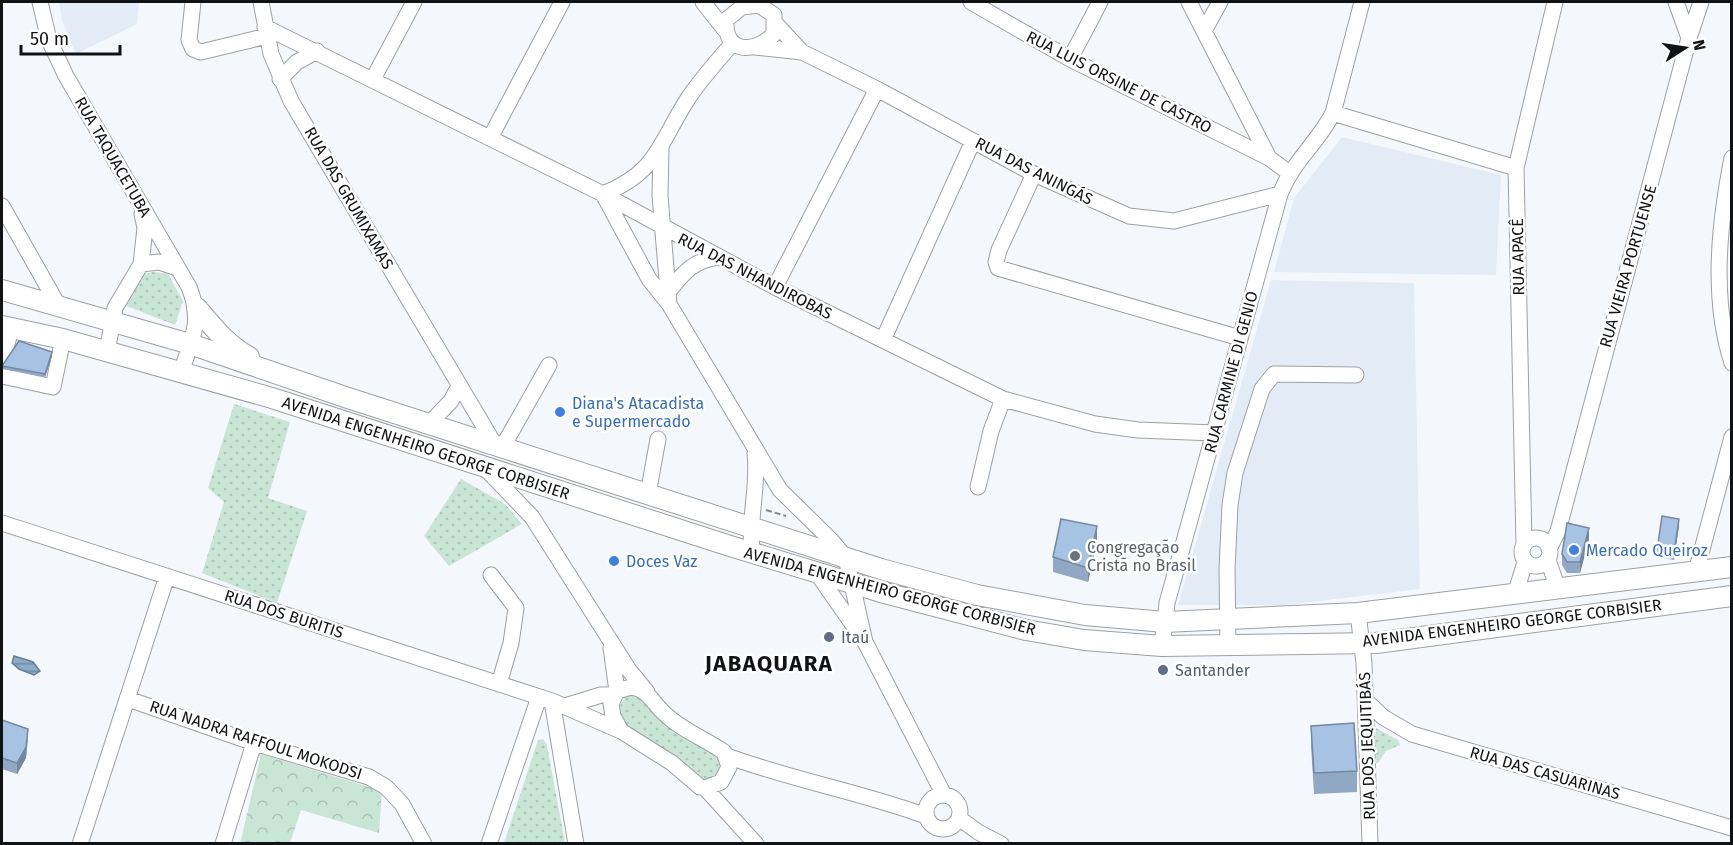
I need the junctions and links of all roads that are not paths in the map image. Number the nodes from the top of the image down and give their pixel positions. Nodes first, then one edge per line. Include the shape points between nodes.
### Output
1 (40, 2) edge
2 (193, 2) edge
3 (261, 2) edge
4 (414, 2) edge
5 (562, 2) edge
6 (704, 2) edge
7 (712, 2) edge
8 (971, 2) edge
9 (1100, 2) edge
10 (1189, 2) edge
11 (1220, 2) edge
12 (1362, 2) edge
13 (1555, 2) edge
14 (1676, 2) edge
15 (1701, 2) edge
16 (761, 3) edge
17 (742, 7) junction
18 (776, 14) edge
19 (1204, 31) junction
20 (266, 32) junction
21 (729, 37) junction
22 (1689, 39) junction
23 (753, 47) junction
24 (317, 51) junction
25 (802, 52) junction
26 (1070, 59) junction
27 (280, 79) junction
28 (373, 79) junction
29 (877, 89) junction
30 (1333, 113) junction
31 (490, 138) junction
32 (973, 141) junction
33 (660, 147) junction
34 (1269, 158) junction
35 (1731, 158) edge
36 (1516, 168) junction
37 (1288, 172) junction
38 (1034, 174) junction
39 (603, 194) junction
40 (1280, 194) junction
41 (140, 202) junction
42 (2, 206) edge
43 (663, 228) junction
44 (718, 257) junction
45 (141, 264) junction
46 (177, 268) junction
47 (775, 287) junction
48 (2, 290) edge
49 (669, 298) junction
50 (58, 305) junction
51 (197, 308) junction
52 (111, 322) junction
53 (6, 328) edge
54 (1240, 338) junction
55 (63, 339) junction
56 (883, 340) junction
57 (190, 344) junction
58 (107, 352) junction
59 (2, 363) edge
60 (1731, 363) edge
61 (549, 365) dead end
62 (272, 370) junction
63 (181, 372) junction
64 (1356, 375) dead end
65 (2, 376) edge
66 (459, 386) junction
67 (1003, 399) junction
68 (429, 424) junction
69 (1215, 433) junction
70 (1731, 437) edge
71 (658, 439) dead end
72 (498, 447) junction
73 (754, 447) junction
74 (484, 467) junction
75 (539, 485) junction
76 (978, 487) dead end
77 (780, 490) junction
78 (757, 492) junction
79 (648, 494) junction
80 (531, 517) junction
81 (2, 523) edge
82 (750, 526) junction
83 (1540, 547) junction
84 (752, 554) junction
85 (846, 558) junction
86 (1526, 562) junction
87 (1731, 567) edge
88 (816, 572) junction
89 (1696, 572) junction
90 (491, 575) dead end
91 (167, 576) junction
92 (852, 582) junction
93 (1558, 590) junction
94 (1515, 595) junction
95 (1731, 597) edge
96 (1358, 613) junction
97 (1228, 620) junction
98 (1165, 622) junction
99 (609, 639) junction
100 (865, 642) junction
101 (1362, 643) junction
102 (1228, 645) junction
103 (1162, 646) junction
104 (499, 684) junction
105 (647, 692) junction
106 (615, 693) junction
107 (128, 699) junction
108 (1366, 701) junction
109 (552, 702) junction
110 (621, 731) junction
111 (254, 742) junction
112 (728, 762) junction
113 (705, 788) junction
114 (944, 795) junction
115 (927, 809) junction
116 (958, 818) junction
117 (1731, 828) edge
118 (80, 843) edge
119 (223, 843) edge
120 (423, 843) edge
121 (489, 843) edge
122 (576, 843) edge
123 (756, 843) edge
124 (1001, 843) edge
125 (1370, 843) edge

1 - 41 street, RUA TAQUACETUBA via 49,40 66,76
2 - 20 street via 189,40 193,49 201,52
3 - 20 street, RUA DAS GRUMIXAMAS
4 - 28 street
5 - 31 street
6 - 21 street
7 - 17 street
8 - 26 street, RUA LUIS ORSINE DE CASTRO
9 - 26 street
10 - 19 street
11 - 19 street
12 - 30 street, RUA CARMINE DI GENIO
13 - 36 street, RUA APACÊ
14 - 22 street
15 - 22 street, RUA VIEIRA PORTUENSE
16 - 17 street
16 - 18 street
17 - 21 street via 726,20
18 - 23 street via 774,34
18 - 25 street, RUA DAS ANINGÁS
19 - 34 street
20 - 24 street, RUA DAS NHANDIROBAS
20 - 27 street, RUA DAS GRUMIXAMAS
21 - 23 street via 741,48
21 - 33 street
22 - 83 street, RUA VIEIRA PORTUENSE via 1558,531
23 - 25 street, RUA DAS ANINGÁS
24 - 27 street via 297,62
24 - 28 street, RUA DAS NHANDIROBAS
25 - 29 street, RUA DAS ANINGÁS
26 - 34 street, RUA LUIS ORSINE DE CASTRO
27 - 66 street, RUA DAS GRUMIXAMAS
28 - 31 street, RUA DAS NHANDIROBAS
29 - 32 street, RUA DAS ANINGÁS
29 - 47 street
30 - 36 street
30 - 37 street, RUA CARMINE DI GENIO via 1325,129
31 - 39 street, RUA DAS NHANDIROBAS
32 - 38 street, RUA DAS ANINGÁS
32 - 56 street
33 - 39 street via 636,178
33 - 43 street
34 - 37 street, RUA LUIS ORSINE DE CASTRO
35 - 60 street via 1719,305
36 - 83 street, RUA APACÊ via 1523,517
37 - 40 street, RUA CARMINE DI GENIO
38 - 40 street, RUA DAS ANINGÁS via 1129,216 1152,220 1174,221
38 - 54 street via 999,250 998,268
39 - 43 street, RUA DAS NHANDIROBAS
39 - 49 street via 649,279
40 - 54 street, RUA CARMINE DI GENIO
41 - 45 street via 145,228
41 - 46 street, RUA TAQUACETUBA
42 - 50 street
43 - 44 street, RUA DAS NHANDIROBAS
43 - 49 street
44 - 47 street, RUA DAS NHANDIROBAS
44 - 49 street via 697,262 685,271
45 - 46 street via 159,262
45 - 52 street
46 - 51 street, RUA TAQUACETUBA
47 - 56 street, RUA DAS NHANDIROBAS
48 - 50 main road, AVENIDA ENGENHEIRO GEORGE CORBISIER
49 - 73 street
50 - 52 main road, AVENIDA ENGENHEIRO GEORGE CORBISIER
51 - 57 street
51 - 62 main road via 236,350
52 - 57 main road, AVENIDA ENGENHEIRO GEORGE CORBISIER
52 - 58 street
53 - 55 main road, AVENIDA ENGENHEIRO GEORGE CORBISIER
53 - 59 street
54 - 69 street, RUA CARMINE DI GENIO
55 - 58 main road, AVENIDA ENGENHEIRO GEORGE CORBISIER
55 - 65 street via 53,387
56 - 67 street, RUA DAS NHANDIROBAS
57 - 62 main road, AVENIDA ENGENHEIRO GEORGE CORBISIER
57 - 63 street
58 - 63 main road, AVENIDA ENGENHEIRO GEORGE CORBISIER
61 - 72 street
62 - 68 main road, AVENIDA ENGENHEIRO GEORGE CORBISIER
63 - 74 main road, AVENIDA ENGENHEIRO GEORGE CORBISIER
64 - 97 street via 1274,374 1262,389 1235,473 1230,506
66 - 68 street via 451,401
66 - 72 street, RUA DAS GRUMIXAMAS
67 - 69 street, RUA DAS NHANDIROBAS via 1095,424
67 - 76 street
68 - 72 main road, AVENIDA ENGENHEIRO GEORGE CORBISIER
69 - 98 street, RUA CARMINE DI GENIO
70 - 89 street
71 - 79 street
72 - 79 main road, AVENIDA ENGENHEIRO GEORGE CORBISIER
73 - 77 street
73 - 78 street
74 - 75 main road, AVENIDA ENGENHEIRO GEORGE CORBISIER
74 - 80 street
75 - 80 street via 530,498
75 - 84 main road, AVENIDA ENGENHEIRO GEORGE CORBISIER
77 - 78 street
77 - 85 street
78 - 82 street
79 - 82 main road, AVENIDA ENGENHEIRO GEORGE CORBISIER
80 - 99 street
81 - 91 street, RUA DOS BURITIS
82 - 84 street
82 - 85 main road, AVENIDA ENGENHEIRO GEORGE CORBISIER
83 - 86 street via 1521,552
83 - 86 street via 1537,566
83 - 93 street
84 - 88 main road, AVENIDA ENGENHEIRO GEORGE CORBISIER
85 - 92 street
85 - 98 main road, AVENIDA ENGENHEIRO GEORGE CORBISIER via 1031,607
86 - 94 street
87 - 89 main road, AVENIDA ENGENHEIRO GEORGE CORBISIER
88 - 92 main road, AVENIDA ENGENHEIRO GEORGE CORBISIER
88 - 100 street
89 - 93 main road, AVENIDA ENGENHEIRO GEORGE CORBISIER
90 - 104 street via 516,608 512,643
91 - 104 street, RUA DOS BURITIS
91 - 107 street
92 - 100 street
92 - 103 main road, AVENIDA ENGENHEIRO GEORGE CORBISIER via 1026,630 1084,640
93 - 94 main road, AVENIDA ENGENHEIRO GEORGE CORBISIER
94 - 96 main road, AVENIDA ENGENHEIRO GEORGE CORBISIER
95 - 101 main road, AVENIDA ENGENHEIRO GEORGE CORBISIER
96 - 97 main road, AVENIDA ENGENHEIRO GEORGE CORBISIER
96 - 101 street, RUA DOS JEQUITIBÁS
97 - 98 main road, AVENIDA ENGENHEIRO GEORGE CORBISIER
97 - 102 street
98 - 103 street, RUA CARMINE DI GENIO
99 - 105 street
99 - 106 street
100 - 114 street
101 - 102 main road, AVENIDA ENGENHEIRO GEORGE CORBISIER
101 - 108 street, RUA DOS JEQUITIBÁS
102 - 103 main road, AVENIDA ENGENHEIRO GEORGE CORBISIER
104 - 109 street, RUA DOS BURITIS
105 - 106 street via 631,687
105 - 112 street via 678,725
106 - 109 street
106 - 110 street via 611,704
107 - 111 street, RUA NADRA RAFFOUL MOKODSI
107 - 118 street
108 - 117 street, RUA DAS CASUARINAS via 1383,717 1412,734
108 - 125 street, RUA DOS JEQUITIBÁS
109 - 110 street, RUA DOS BURITIS
109 - 121 street
109 - 122 street
110 - 113 street, RUA DOS BURITIS
111 - 119 street
111 - 120 street, RUA NADRA RAFFOUL MOKODSI via 369,777 386,787 402,804
112 - 113 street via 721,782
112 - 115 street
113 - 123 street
114 - 115 street via 933,797
114 - 116 street via 957,802
115 - 116 street via 932,825 942,829 952,826
116 - 124 street

